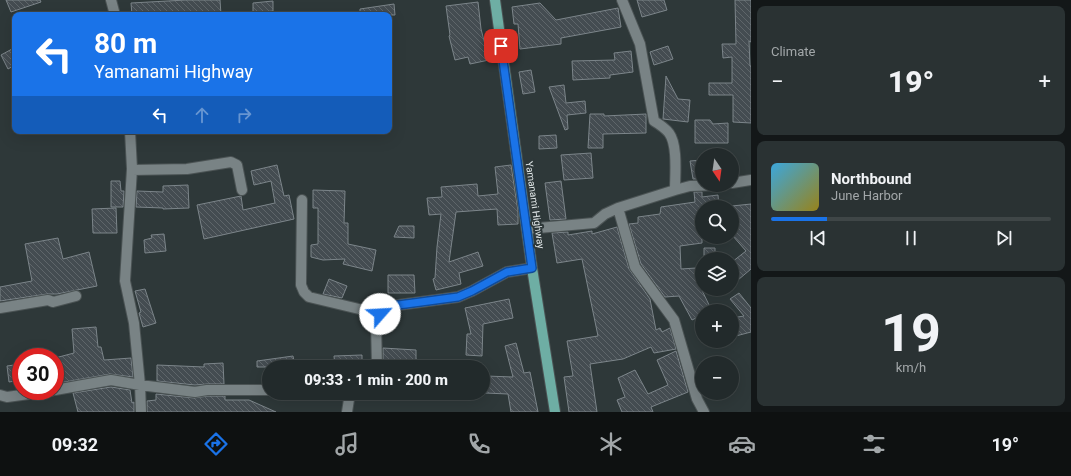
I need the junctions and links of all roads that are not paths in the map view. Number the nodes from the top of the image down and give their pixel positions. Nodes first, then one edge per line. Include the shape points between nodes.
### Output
1 (112, 0) edge
2 (495, 0) edge
3 (622, 0) edge
4 (114, 12) edge
5 (130, 134) edge
6 (132, 170) junction
7 (751, 180) edge
8 (739, 182) edge
9 (695, 186) edge
10 (242, 190) dead end
11 (675, 190) junction
12 (302, 200) dead end
13 (618, 208) junction
14 (527, 229) junction
15 (532, 268) junction
16 (76, 296) dead end
17 (0, 308) edge
18 (380, 314) junction
19 (377, 360) edge
20 (140, 385) junction
21 (64, 388) edge
22 (262, 390) edge
23 (0, 395) edge
24 (12, 396) edge
25 (349, 400) edge
26 (141, 412) edge
27 (346, 412) edge
28 (555, 412) edge
29 (704, 412) edge

1 - 4 street
2 - 14 main road, Yamanami Highway
3 - 11 street via 640,44 654,121 668,132 672,139
5 - 6 street
6 - 10 street via 187,169 232,162 236,165
6 - 20 street via 125,281 134,323
7 - 8 street
9 - 11 street
11 - 13 street
12 - 18 street via 301,284 304,292 309,297
13 - 14 street via 594,223
13 - 29 street via 635,267 674,320 697,399
14 - 15 main road, Yamanami Highway
15 - 18 street via 507,272 458,297 391,306
15 - 28 main road, Yamanami Highway
16 - 17 street via 53,302 48,300
18 - 19 street via 376,323
20 - 21 street via 112,380
20 - 22 street via 196,392
20 - 26 street
23 - 24 street
25 - 27 street

